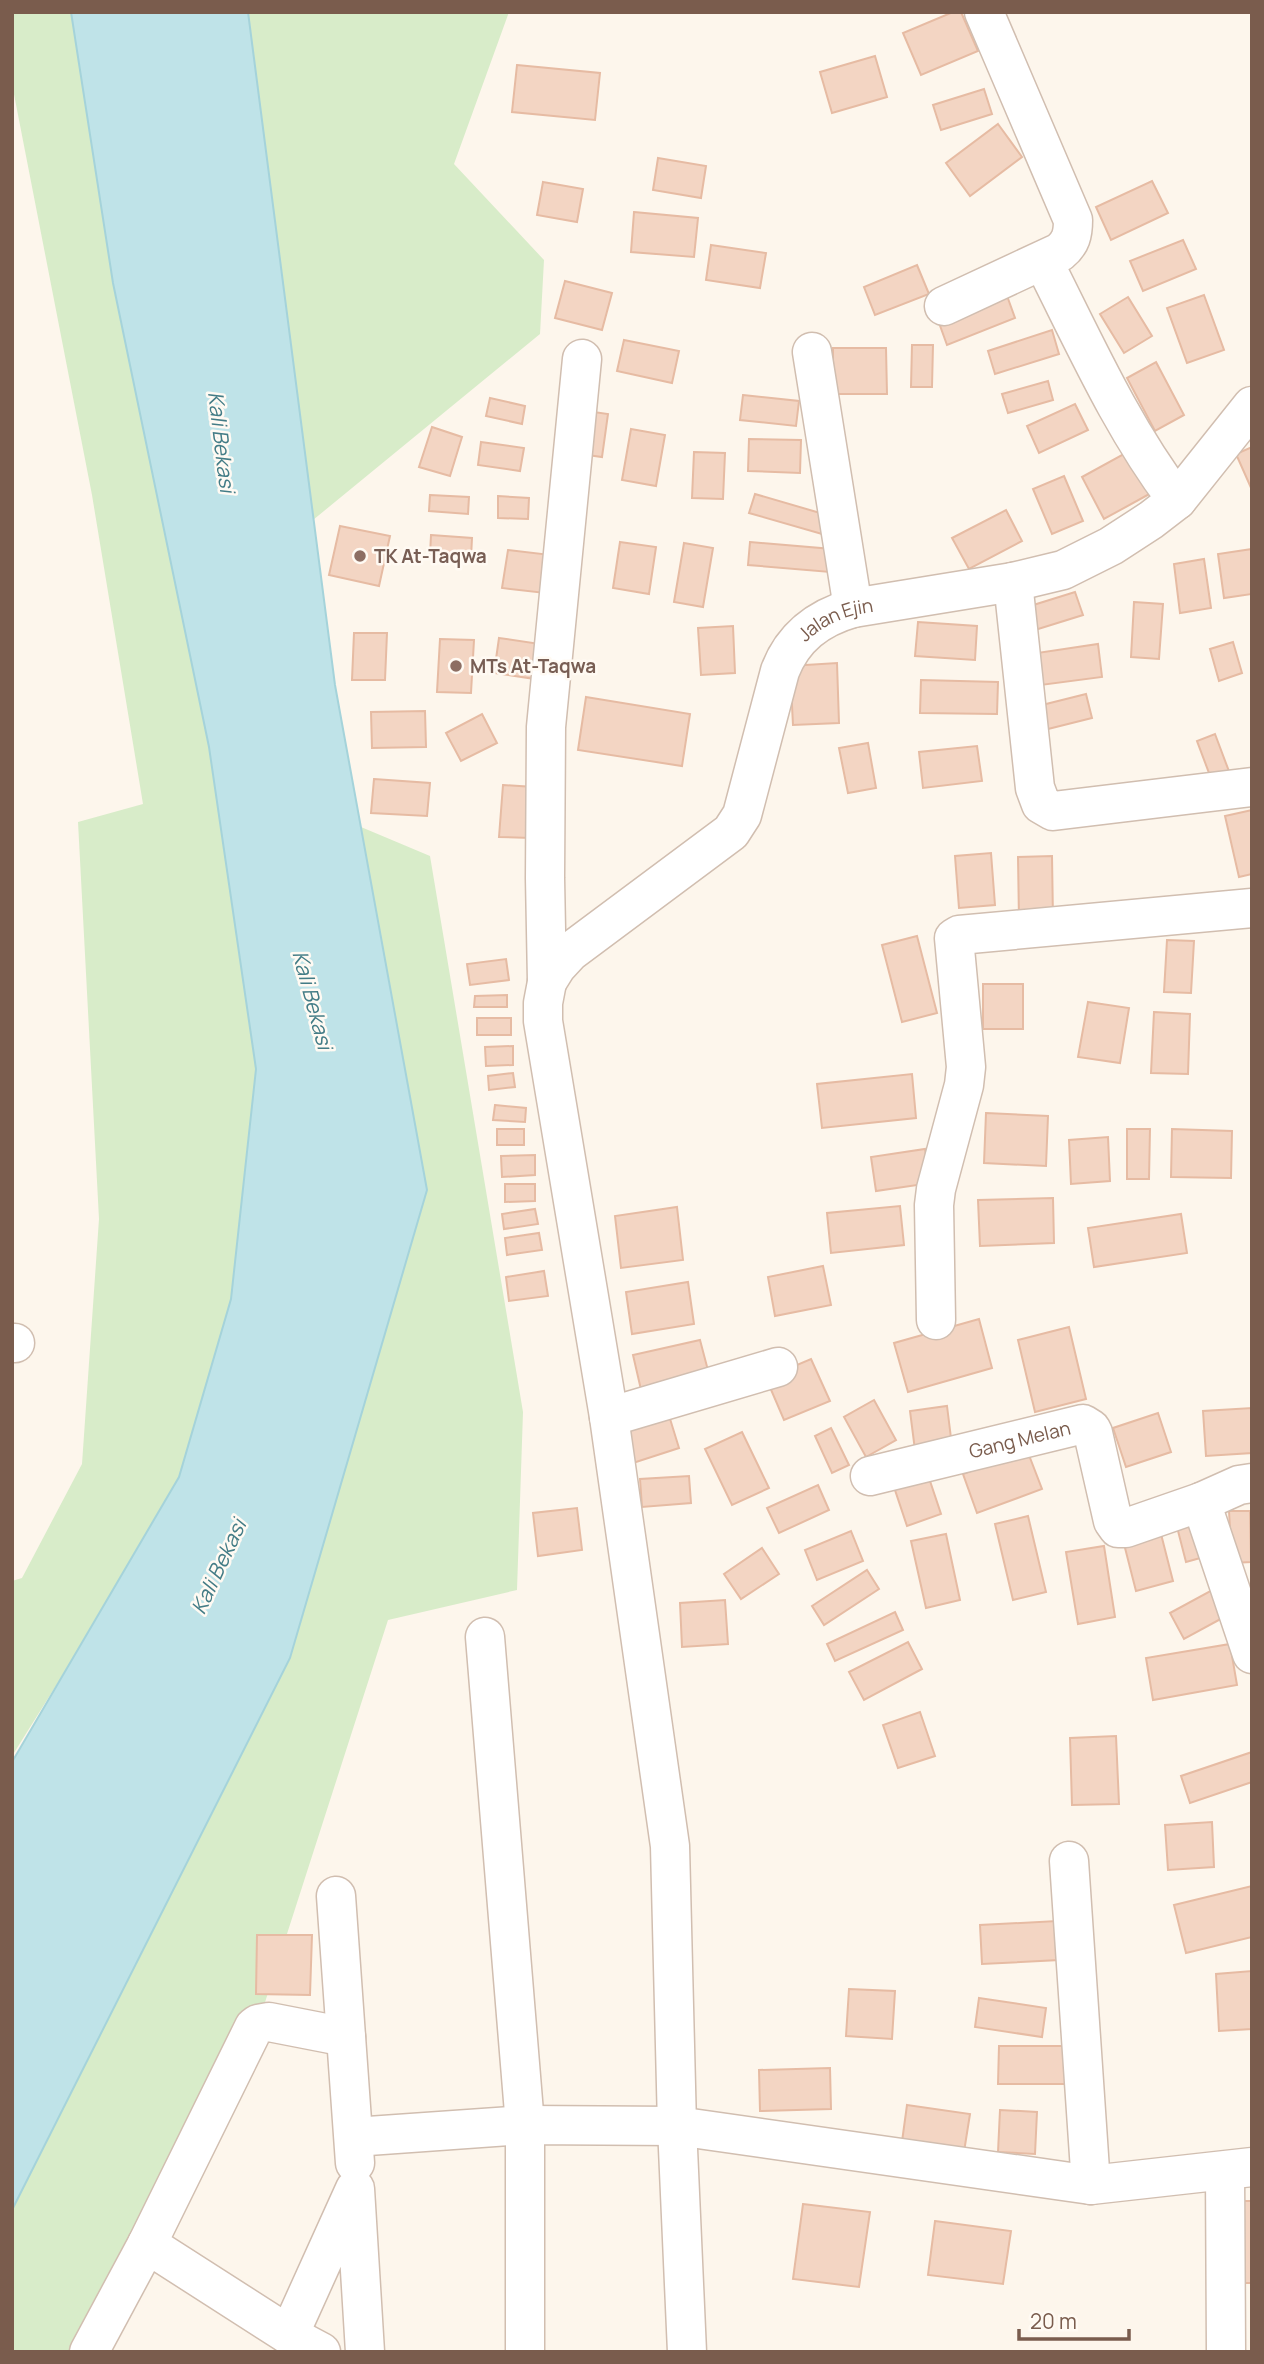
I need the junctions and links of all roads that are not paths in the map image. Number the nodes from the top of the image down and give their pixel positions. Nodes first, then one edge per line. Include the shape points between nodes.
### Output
1 (985, 12) edge
2 (1043, 261) junction
3 (944, 306) dead end
4 (812, 352) dead end
5 (582, 359) dead end
6 (1252, 406) edge
7 (1177, 500) junction
8 (1013, 582) junction
9 (853, 608) junction
10 (1252, 787) edge
11 (1252, 908) edge
12 (548, 982) junction
13 (936, 1320) dead end
14 (778, 1367) dead end
15 (609, 1418) junction
16 (870, 1476) dead end
17 (1252, 1483) edge
18 (1201, 1502) junction
19 (485, 1637) dead end
20 (1252, 1654) edge
21 (1069, 1861) dead end
22 (336, 1896) dead end
23 (346, 2037) junction
24 (525, 2125) junction
25 (677, 2126) junction
26 (354, 2137) junction
27 (1238, 2169) edge
28 (1091, 2185) junction
29 (355, 2189) junction
30 (147, 2244) junction
31 (305, 2344) edge
32 (89, 2352) edge
33 (365, 2352) edge
34 (525, 2352) edge
35 (687, 2352) edge
36 (1226, 2352) edge

1 - 2 street via 1073,220 1067,246
2 - 3 street
2 - 7 street via 1116,404
4 - 9 street
5 - 12 street via 546,727
6 - 7 street, Jalan Ejin
7 - 8 street, Jalan Ejin via 1099,552 1063,570
8 - 9 street, Jalan Ejin
8 - 10 street via 1035,788 1041,804 1054,811
9 - 12 street, Jalan Ejin via 816,623 787,653 742,814 731,832 570,952
11 - 13 street via 954,938 966,1067 935,1197
12 - 15 street via 543,1020
14 - 15 street
15 - 25 street via 670,1846
16 - 18 street, Gang Melan via 1083,1424 1093,1433 1118,1528
17 - 18 street, Gang Melan
18 - 20 street
19 - 24 street
21 - 28 street
22 - 23 street
23 - 26 street
23 - 30 street via 269,2022 254,2027
24 - 25 street
24 - 26 street
24 - 34 street
25 - 28 street
25 - 35 street
26 - 29 street
27 - 28 street
27 - 36 street
29 - 31 street
29 - 33 street
30 - 31 street
30 - 32 street

